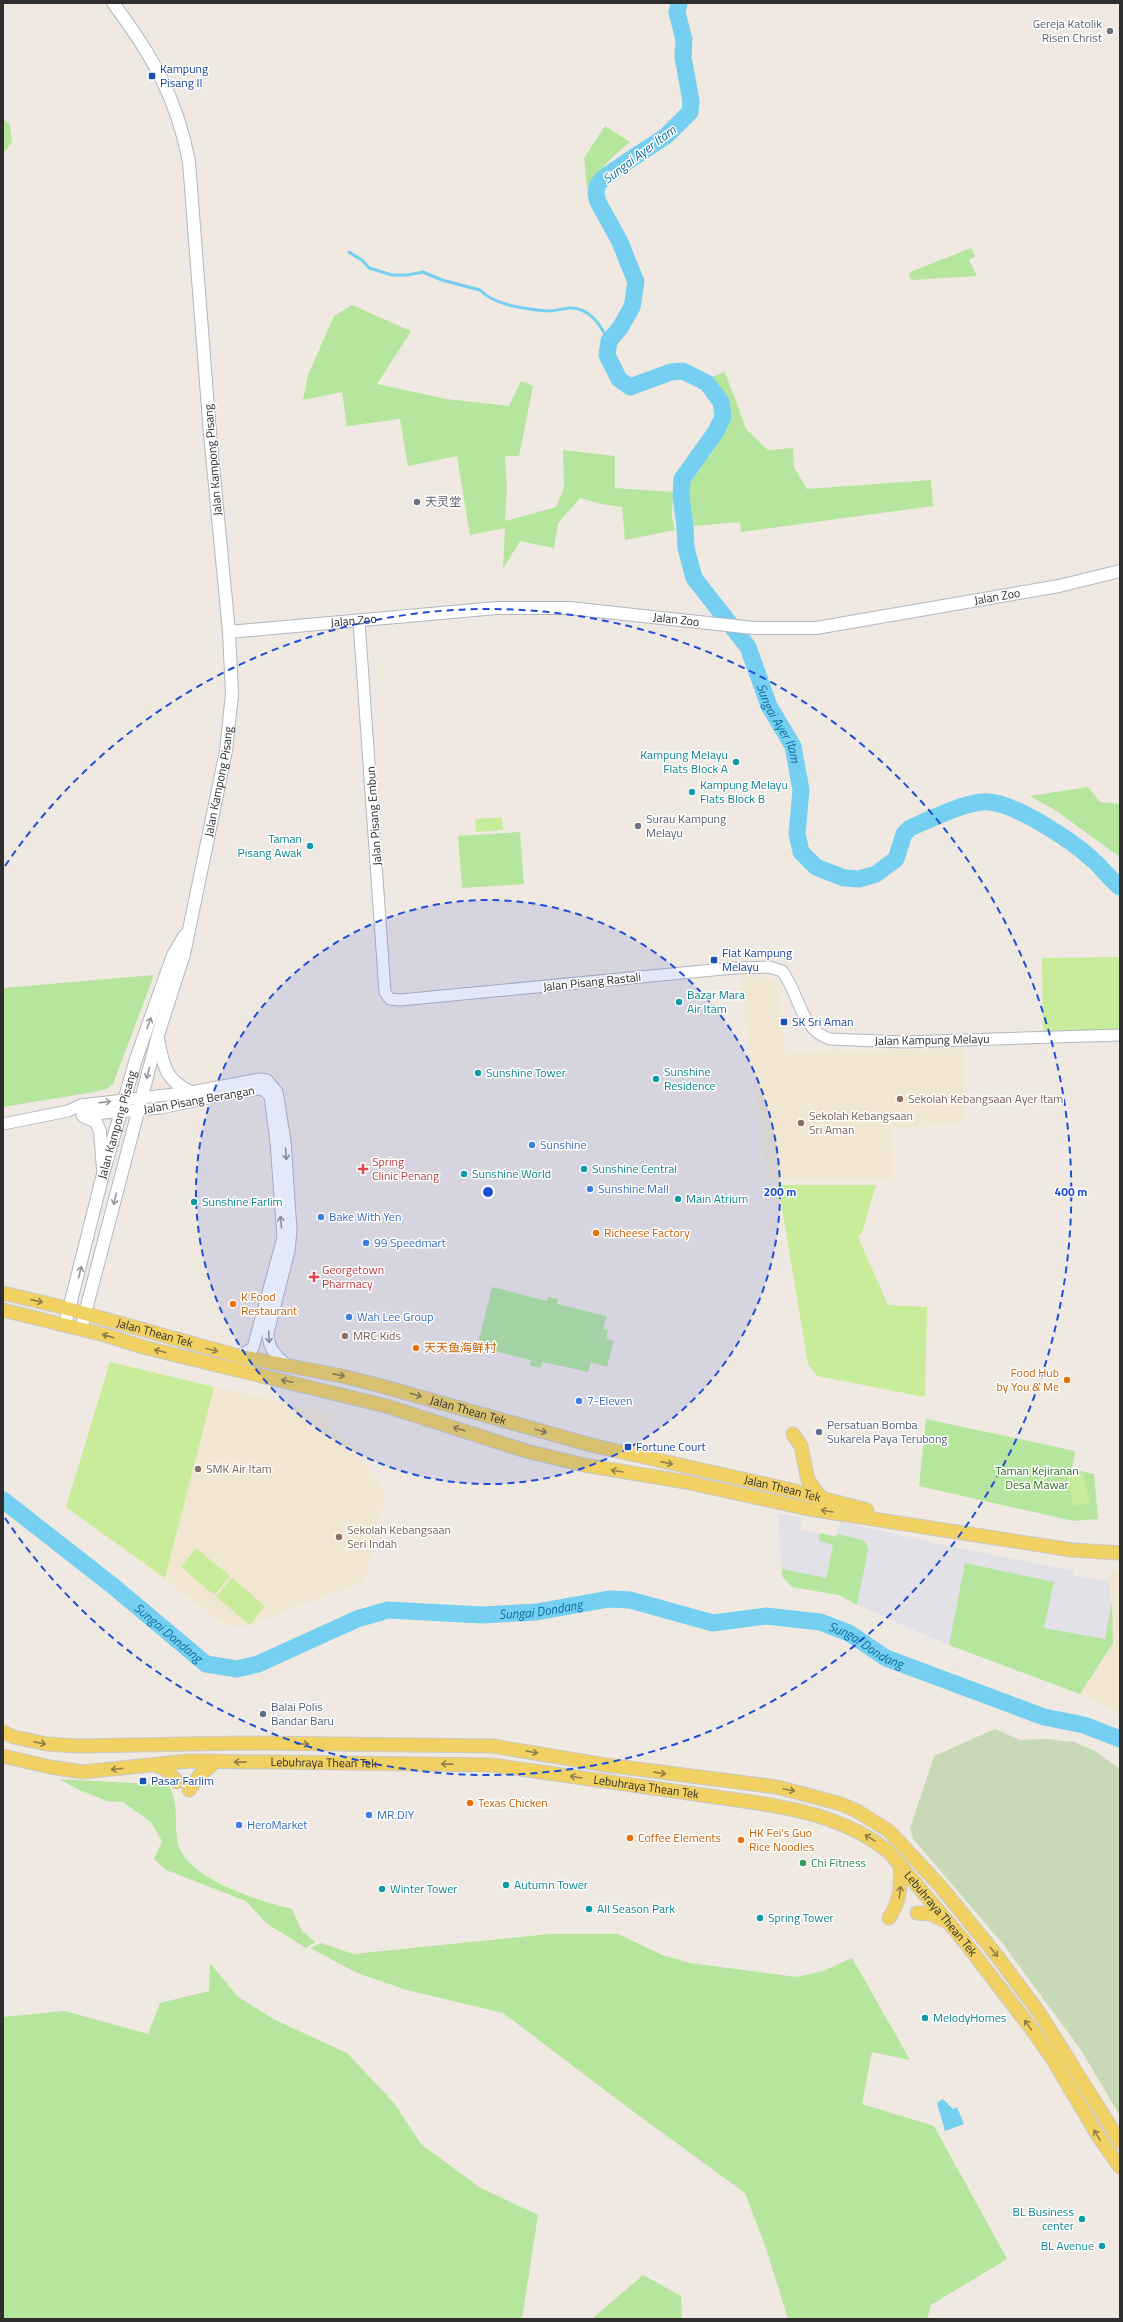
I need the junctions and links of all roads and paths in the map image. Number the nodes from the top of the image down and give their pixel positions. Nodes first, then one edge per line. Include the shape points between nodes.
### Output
1 (113, 3) edge
2 (1120, 571) edge
3 (225, 586) junction
4 (359, 621) junction
5 (229, 632) junction
6 (231, 673) junction
7 (188, 931) junction
8 (782, 971) joint
9 (400, 1000) joint
10 (1120, 1035) edge
11 (158, 1036) junction
12 (191, 1092) junction
13 (141, 1097) junction
14 (125, 1099) junction
15 (137, 1110) junction
16 (68, 1111) junction
17 (122, 1112) junction
18 (83, 1116) junction
19 (3, 1124) edge
20 (104, 1174) junction
21 (3, 1293) edge
22 (70, 1309) junction
23 (3, 1310) edge
24 (86, 1314) junction
25 (65, 1325) junction
26 (81, 1329) junction
27 (238, 1356) junction
28 (289, 1367) junction
29 (793, 1434) dead end
30 (820, 1498) junction
31 (934, 1528) junction
32 (1120, 1553) edge
33 (3, 1732) edge
34 (244, 1743) junction
35 (101, 1747) junction
36 (3, 1756) edge
37 (183, 1759) junction
38 (216, 1761) junction
39 (156, 1765) junction
40 (177, 1782) dead end
41 (189, 1790) dead end
42 (902, 1843) junction
43 (900, 1864) junction
44 (930, 1897) junction
45 (916, 1913) dead end
46 (889, 1918) dead end
47 (948, 1921) junction
48 (984, 1939) junction
49 (1120, 2142) edge
50 (1120, 2167) edge

1 - 3 main road, Jalan Kampong Pisang via 139,37 158,69 186,147
2 - 4 main road, Jalan Zoo via 1059,586 824,627 754,628 569,608 497,608
3 - 5 main road, Jalan Kampong Pisang
3 - 6 main road via 219,602 224,656
4 - 5 main road, Jalan Zoo
4 - 9 street, Jalan Pisang Embun via 385,992 390,999
5 - 6 main road, Jalan Kampong Pisang
6 - 7 main road, Jalan Kampong Pisang via 232,694 226,751
7 - 11 main road, Jalan Kampong Pisang via 184,954
14 -> 7 main road, Jalan Kampong Pisang via 136,1059 173,955
8 - 9 street, Jalan Pisang Rastali via 769,966 734,968
8 - 10 street, Jalan Kampung Melayu via 809,1025 830,1040 904,1042
11 - 12 main road via 163,1064 169,1075 175,1084
11 -> 13 main road, Jalan Kampong Pisang
12 - 13 street, Jalan Pisang Berangan
12 -> 28 street, Jalan Pisang Berangan via 259,1079 267,1080 277,1092 285,1141 291,1230 289,1251 268,1333 268,1342 274,1354
13 - 14 street, Jalan Pisang Berangan
13 - 15 main road, Jalan Kampong Pisang
16 -> 14 street, Jalan Pisang Berangan via 81,1105
14 - 17 main road, Jalan Kampong Pisang
15 - 17 street, Jalan Pisang Berangan
15 -> 24 main road, Jalan Kampong Pisang
27 -> 15 street, Jalan Pisang Berangan via 254,1348 283,1237 270,1096 266,1091 259,1089
16 - 18 street, Jalan Pisang Berangan
16 - 19 street, Jalan Pisang Berangan
17 - 18 street, Jalan Pisang Berangan
17 - 20 main road, Jalan Kampong Pisang
18 - 20 main road via 96,1122 100,1131
22 -> 20 main road, Jalan Kampong Pisang
21 -> 22 main road, Jalan Thean Tek
22 - 24 main road, Jalan Thean Tek
22 - 25 main road, Jalan Kampong Pisang
23 - 25 main road, Jalan Thean Tek
24 - 26 main road, Jalan Kampong Pisang
24 -> 27 main road, Jalan Thean Tek
25 - 26 main road, Jalan Thean Tek
31 -> 26 main road, Jalan Thean Tek via 809,1509 686,1482 567,1462 386,1406 143,1347
27 - 28 main road, Jalan Thean Tek
28 -> 30 main road, Jalan Thean Tek via 342,1376 591,1446
29 - 30 main road via 801,1446 808,1480
30 - 31 main road, Jalan Thean Tek
31 - 32 main road, Jalan Thean Tek via 1072,1550
33 -> 35 main road, Lebuhraya Thean Tek via 47,1744
34 - 35 main road, Lebuhraya Thean Tek via 154,1743
34 - 37 main road via 228,1750 194,1750
34 -> 42 main road, Lebuhraya Thean Tek via 493,1746 606,1766 777,1787 841,1804 857,1811 889,1831
35 - 37 main road via 134,1752 169,1750
39 -> 36 main road, Lebuhraya Thean Tek via 83,1772 50,1768
37 - 38 main road, Lebuhraya Thean Tek
37 - 39 main road, Lebuhraya Thean Tek
38 - 41 main road via 200,1775
43 -> 38 main road, Lebuhraya Thean Tek via 876,1842 838,1821 798,1809 492,1765
39 - 40 main road via 168,1771
42 - 44 main road via 910,1862 931,1888
42 - 48 main road, Lebuhraya Thean Tek
43 - 44 main road, Lebuhraya Thean Tek
46 -> 43 main road via 896,1908 900,1893
44 - 47 main road, Lebuhraya Thean Tek
44 - 48 main road via 942,1900 968,1930
45 - 47 main road via 930,1914
50 -> 47 main road, Lebuhraya Thean Tek via 1043,2046
48 -> 49 main road, Lebuhraya Thean Tek via 1040,2014

